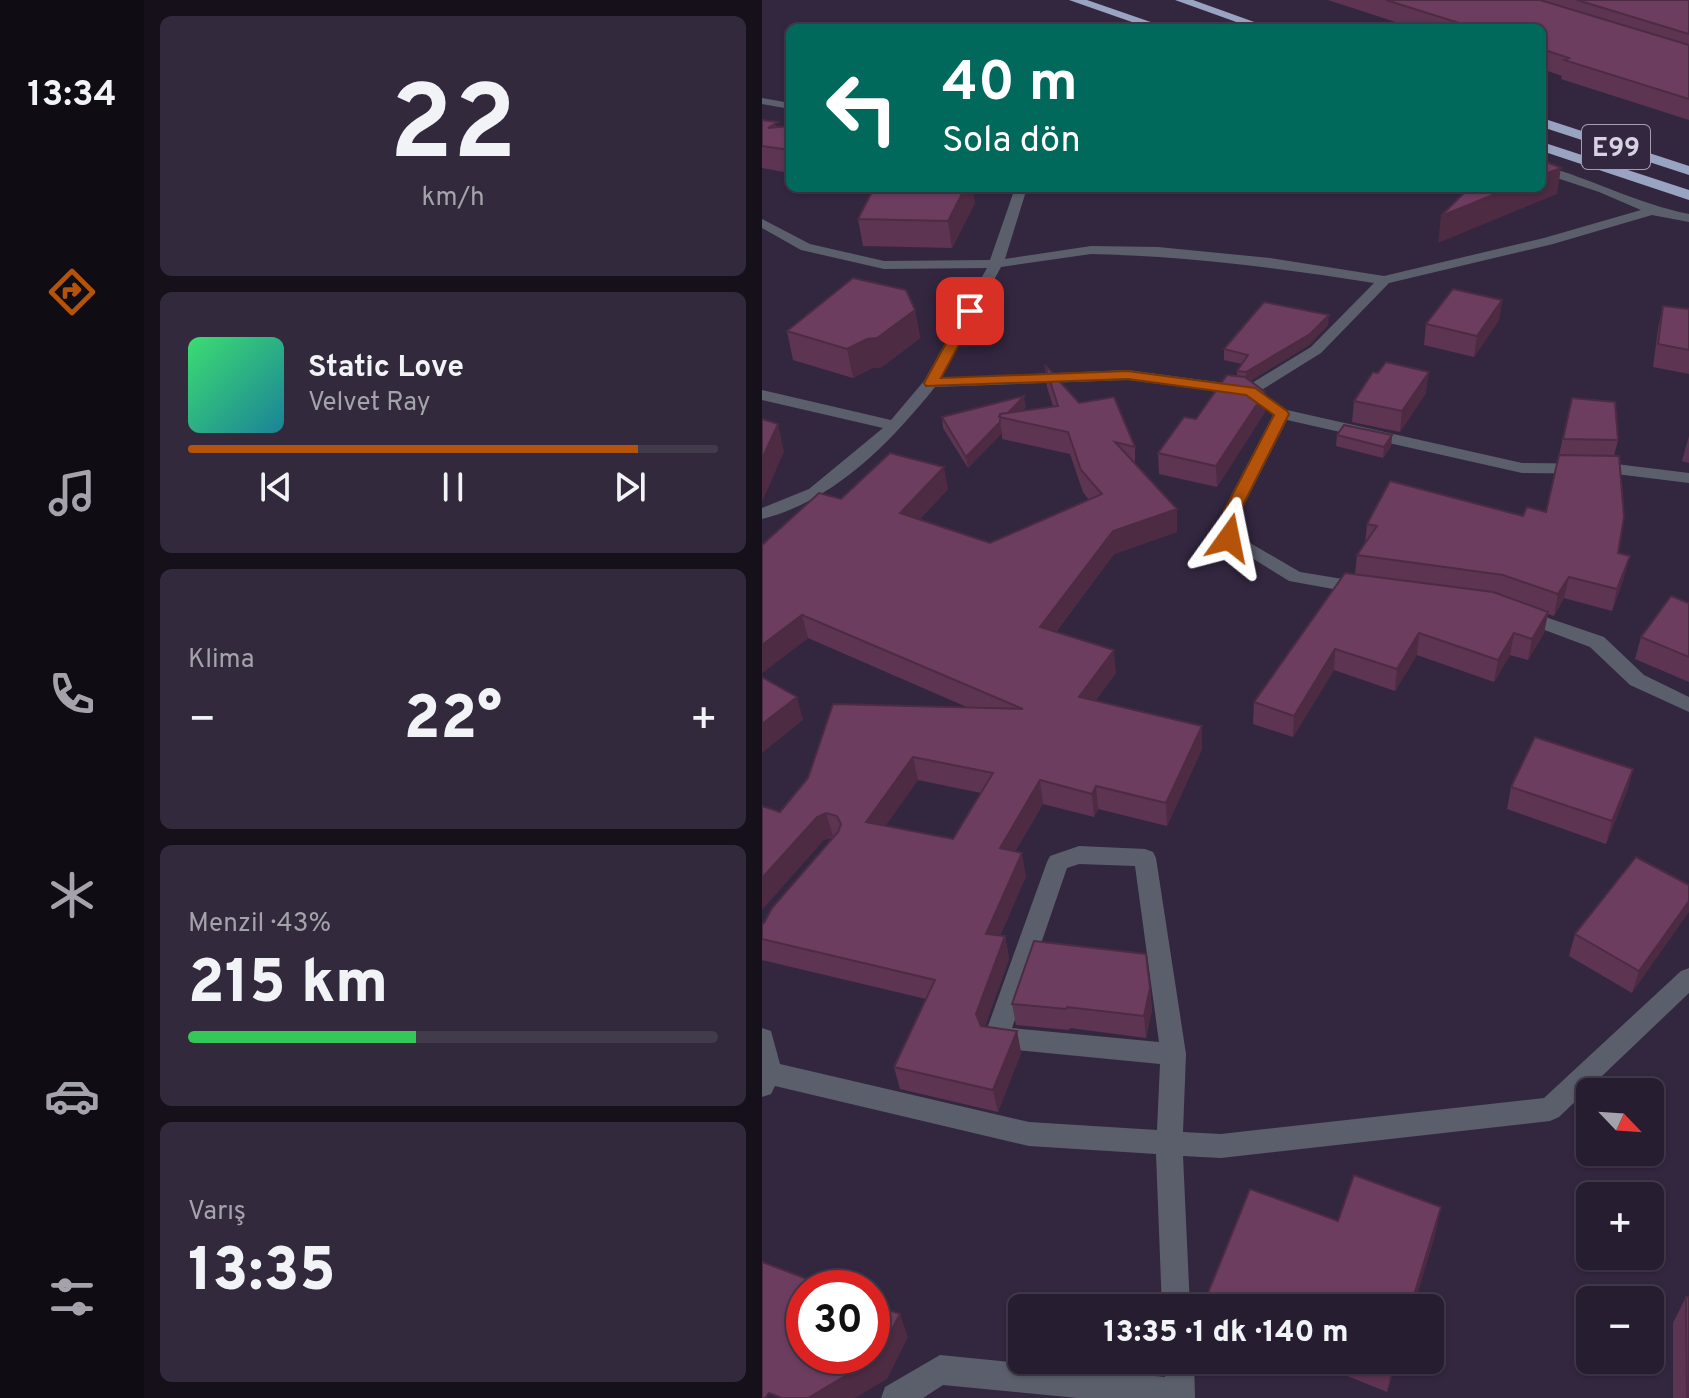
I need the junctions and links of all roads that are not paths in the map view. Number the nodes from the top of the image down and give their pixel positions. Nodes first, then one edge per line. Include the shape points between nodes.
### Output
1 (1061, 0) edge
2 (1075, 0) edge
3 (1181, 0) edge
4 (1089, 7) junction
5 (1148, 24) edge
6 (1253, 24) edge
7 (762, 101) edge
8 (786, 105) edge
9 (1546, 123) edge
10 (1546, 147) edge
11 (1546, 170) edge
12 (1689, 171) edge
13 (1020, 192) edge
14 (1689, 195) edge
15 (1653, 211) junction
16 (1689, 220) edge
17 (762, 223) edge
18 (996, 264) junction
19 (1384, 280) junction
20 (931, 383) junction
21 (1250, 391) junction
22 (762, 395) edge
23 (1282, 414) junction
24 (895, 426) junction
25 (1689, 478) edge
26 (762, 514) edge
27 (1374, 590) edge
28 (1507, 610) edge
29 (1689, 705) edge
30 (1689, 978) edge
31 (762, 1039) edge
32 (1173, 1054) junction
33 (766, 1080) edge
34 (1169, 1143) junction
35 (1175, 1294) edge
36 (1179, 1374) edge
37 (1180, 1395) edge
38 (896, 1398) edge

1 - 4 highway
2 - 4 highway
3 - 6 highway
4 - 5 highway
7 - 8 street
9 - 12 highway, E99
10 - 14 highway, E99
11 - 15 street
13 - 18 street
15 - 16 street
15 - 19 street
17 - 18 street via 806,247 884,265
18 - 19 street via 1091,250 1158,251
18 - 20 street
19 - 21 street via 1316,350
20 - 21 street via 1128,375
20 - 24 street
21 - 23 street
22 - 24 street
23 - 25 street via 1522,468 1616,469
23 - 27 street via 1232,511 1229,538 1295,577
24 - 26 street via 815,493
28 - 29 street via 1597,642 1637,680
30 - 34 street via 1550,1109 1221,1146
31 - 33 street
32 - 32 street via 1145,858 1079,855 1058,862 996,1037
32 - 34 street
33 - 34 street via 1029,1134
34 - 35 street
36 - 37 street
37 - 38 street via 940,1370

